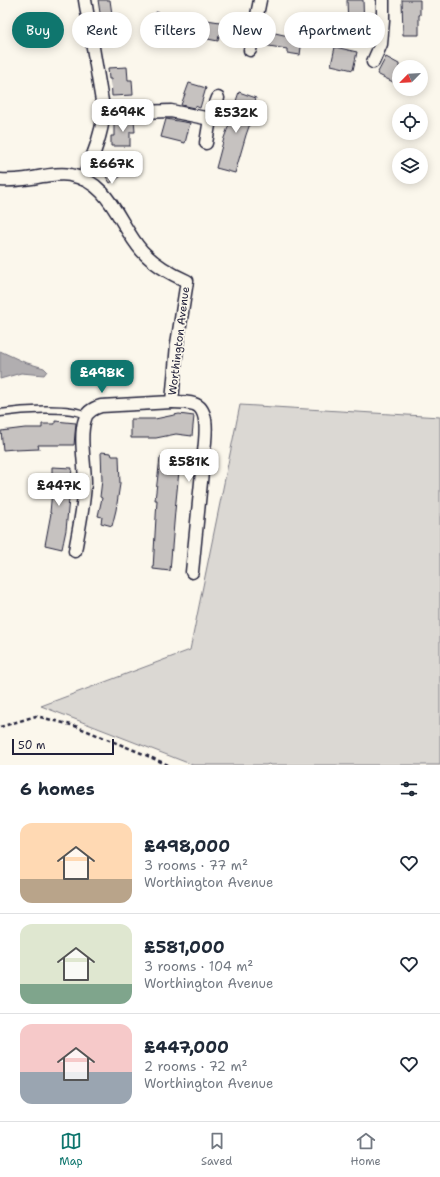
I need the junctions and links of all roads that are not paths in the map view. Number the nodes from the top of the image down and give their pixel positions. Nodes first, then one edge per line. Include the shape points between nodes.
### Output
1 (85, 0) edge
2 (260, 0) edge
3 (383, 0) edge
4 (250, 50) dead end
5 (373, 62) dead end
6 (218, 98) dead end
7 (104, 113) junction
8 (210, 120) junction
9 (206, 143) dead end
10 (83, 179) junction
11 (0, 180) edge
12 (172, 402) junction
13 (0, 413) edge
14 (86, 415) junction
15 (75, 551) dead end
16 (192, 572) dead end

1 - 7 street
2 - 4 street
3 - 5 street via 381,44
6 - 8 street
7 - 8 street via 171,112
7 - 10 street via 97,144
8 - 9 street
10 - 11 street via 62,174
10 - 12 street, Worthington Avenue via 107,197 142,251 151,260 187,281 177,344
12 - 14 street, Worthington Avenue via 101,406
12 - 16 street, Worthington Avenue via 197,405 203,411 205,422
13 - 14 lane via 36,410 74,411
14 - 15 street via 83,431 84,493

